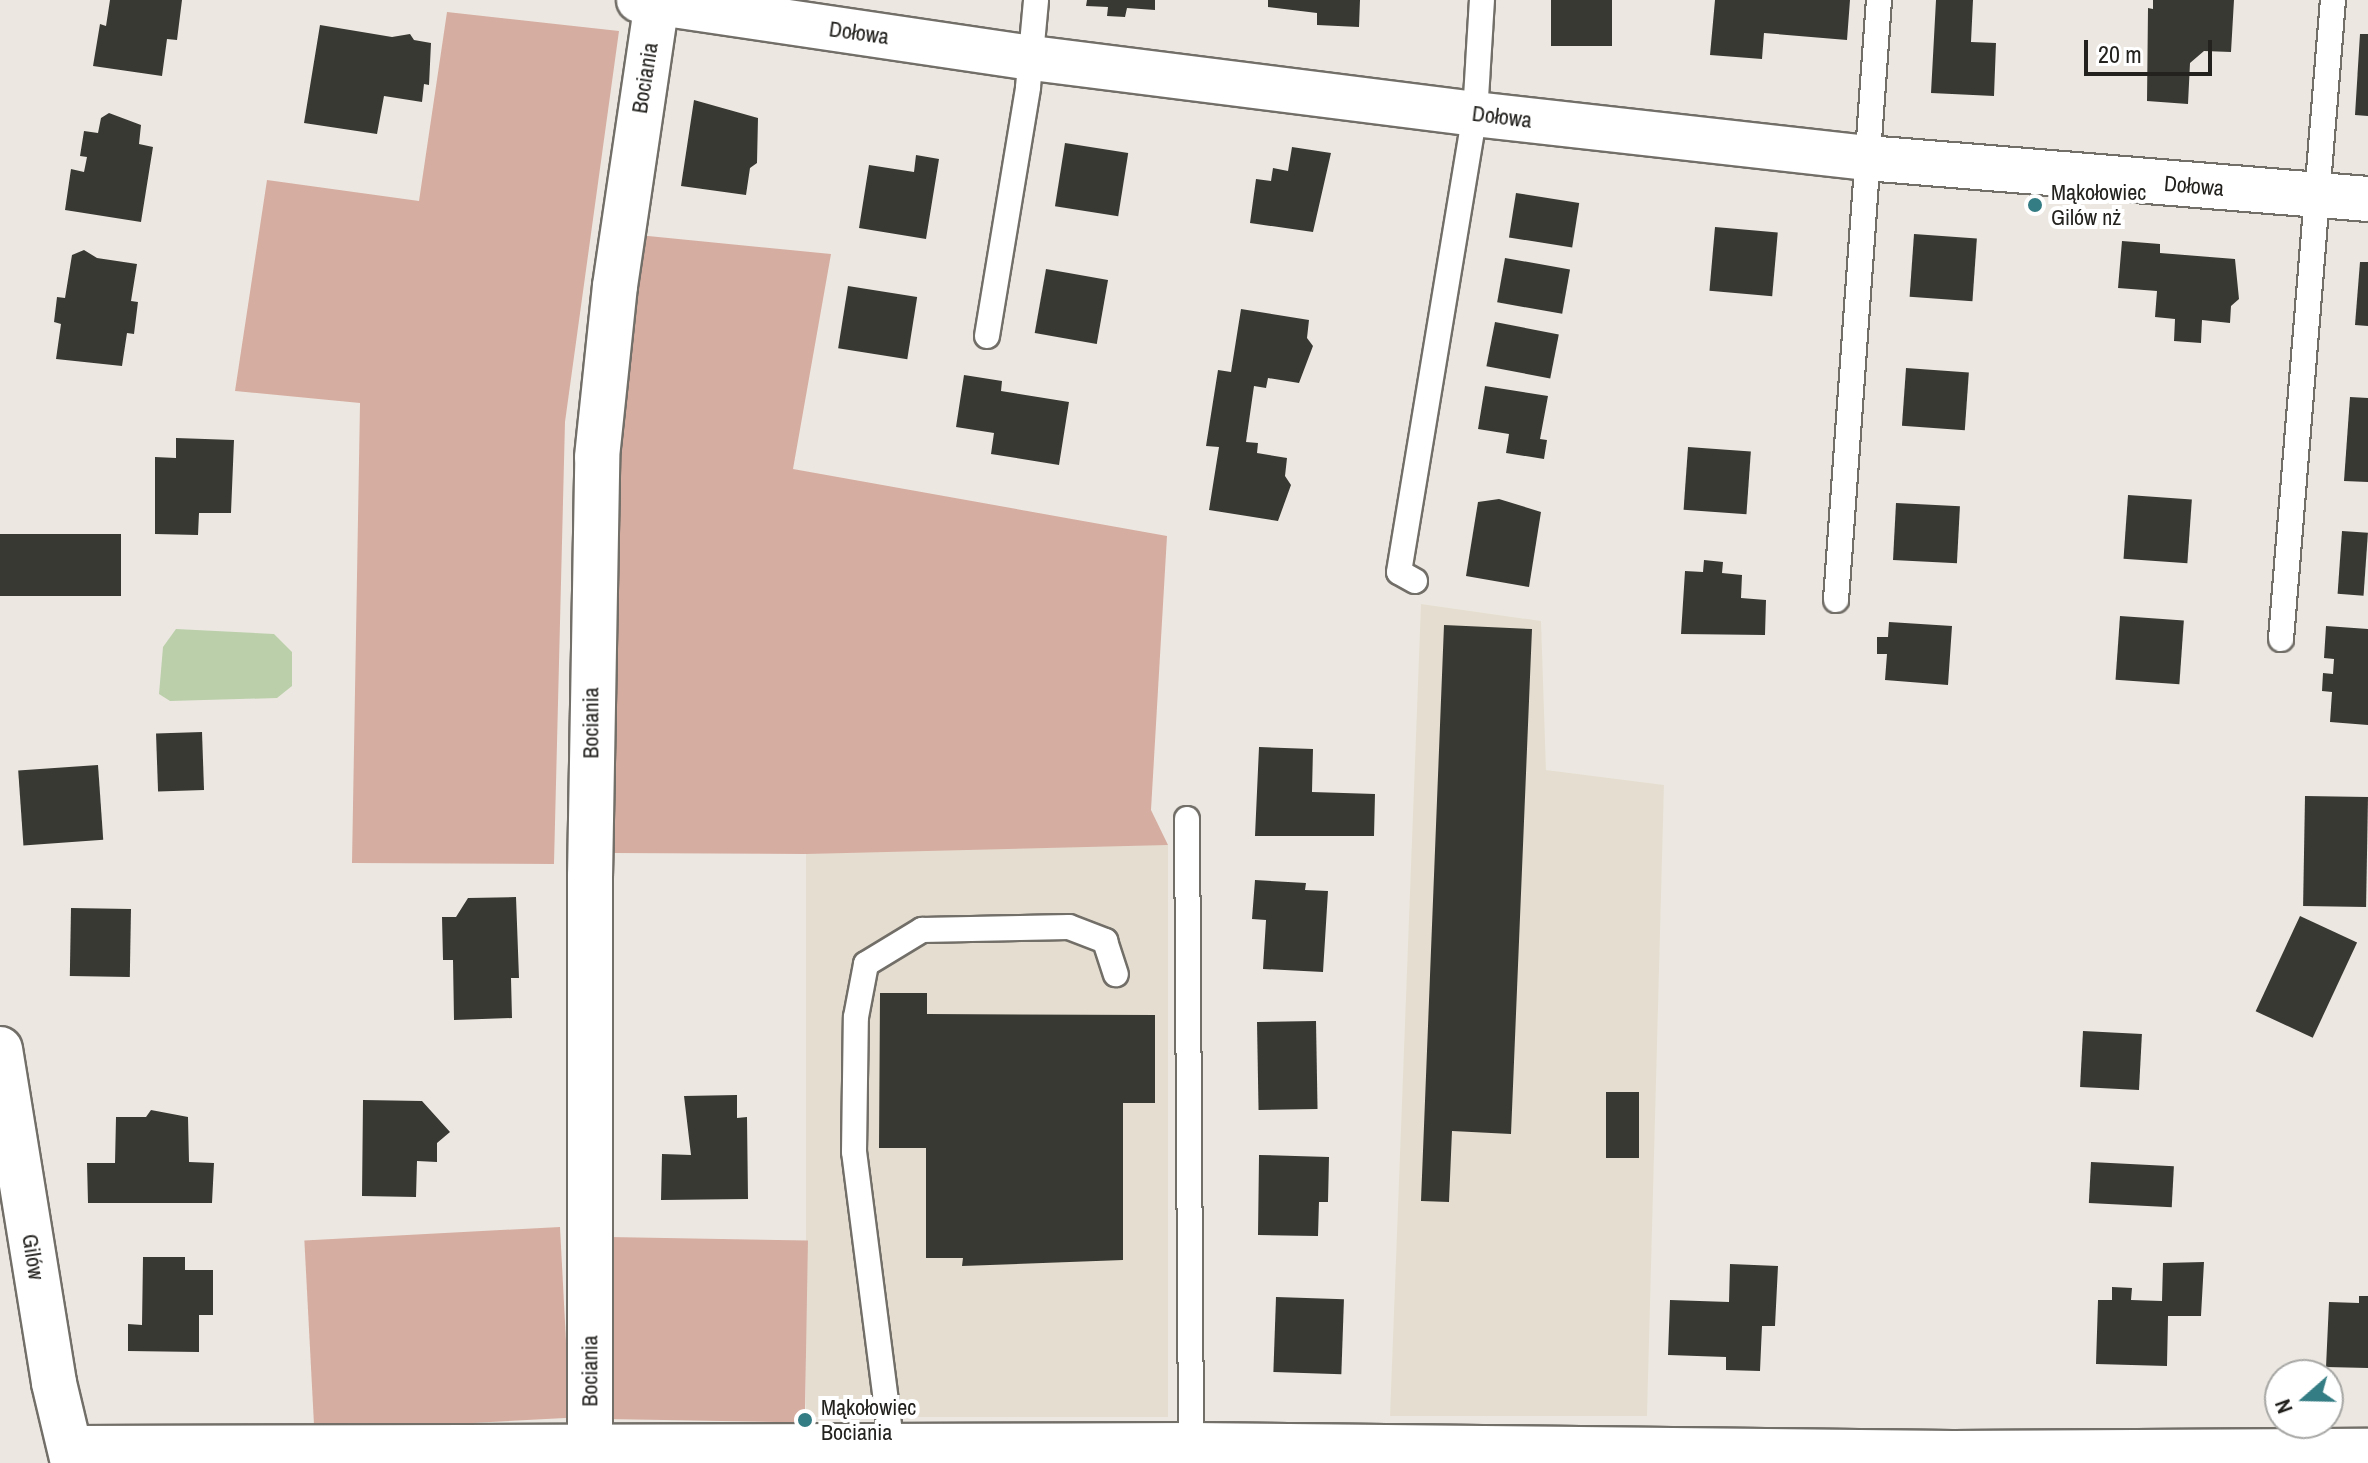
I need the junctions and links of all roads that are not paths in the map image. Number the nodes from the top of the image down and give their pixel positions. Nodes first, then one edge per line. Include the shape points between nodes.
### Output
1 (1036, 0) edge
2 (1482, 0) edge
3 (1879, 0) edge
4 (2333, 0) edge
5 (648, 2) edge
6 (754, 9) edge
7 (1032, 58) junction
8 (1475, 114) junction
9 (1867, 158) junction
10 (2317, 196) junction
11 (2368, 199) edge
12 (987, 336) dead end
13 (1415, 581) dead end
14 (1836, 600) dead end
15 (2281, 639) dead end
16 (1187, 819) dead end
17 (1116, 974) dead end
18 (0, 1049) edge
19 (1191, 1445) junction
20 (892, 1448) junction
21 (2368, 1451) edge
22 (72, 1455) edge
23 (590, 1455) edge
24 (2277, 1457) edge

1 - 7 lane
2 - 8 lane
3 - 9 lane
4 - 10 lane
5 - 6 street, Dołowa
5 - 23 street, Bociania via 597,457 590,862
6 - 7 street, Dołowa
7 - 8 street, Dołowa
7 - 12 lane
8 - 9 street, Dołowa
8 - 13 lane via 1399,572
9 - 10 street, Dołowa
9 - 14 lane
10 - 11 street, Dołowa
10 - 15 lane
16 - 19 lane
17 - 20 lane via 1105,941 1069,927 922,930 866,964 856,1017 854,1152
18 - 22 street, Gilów via 54,1383
19 - 20 street
19 - 24 street
20 - 23 street
21 - 24 street
22 - 23 street

